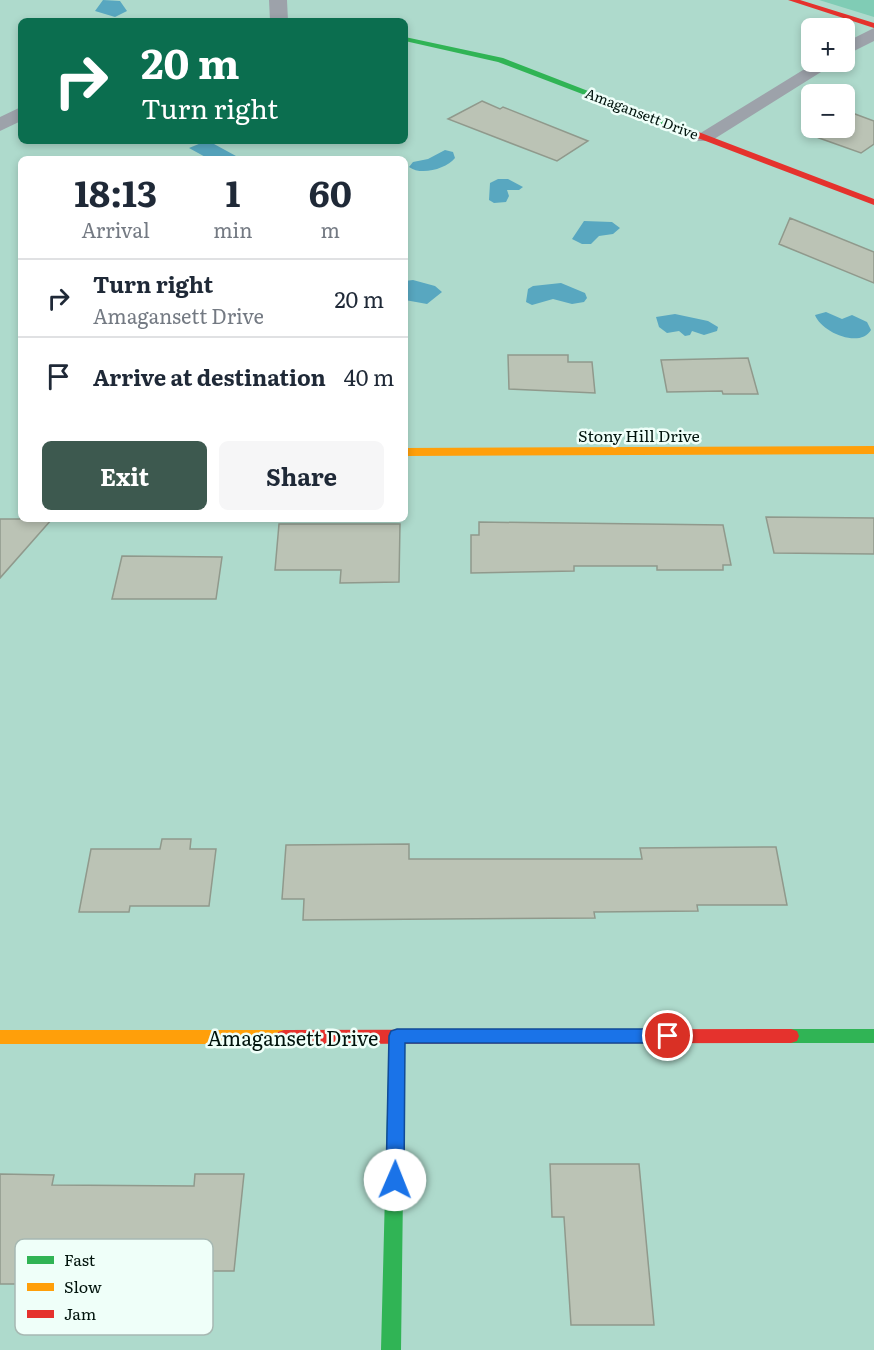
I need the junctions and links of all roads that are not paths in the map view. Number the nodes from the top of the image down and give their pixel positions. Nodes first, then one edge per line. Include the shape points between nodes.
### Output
1 (278, 0) edge
2 (792, 0) edge
3 (279, 18) edge
4 (874, 26) edge
5 (874, 33) edge
6 (408, 40) edge
7 (855, 44) edge
8 (811, 72) edge
9 (18, 115) edge
10 (0, 124) edge
11 (704, 137) junction
12 (874, 202) edge
13 (874, 450) edge
14 (408, 452) edge
15 (397, 1036) junction
16 (874, 1036) edge
17 (0, 1038) edge
18 (391, 1350) edge

1 - 3 street
2 - 4 street
5 - 7 street
6 - 11 street, Amagansett Drive via 500,60
8 - 11 street
9 - 10 street
11 - 12 street, Amagansett Drive
13 - 14 street, Stony Hill Drive
15 - 16 street, Amagansett Drive
15 - 17 street, Amagansett Drive
15 - 18 street

